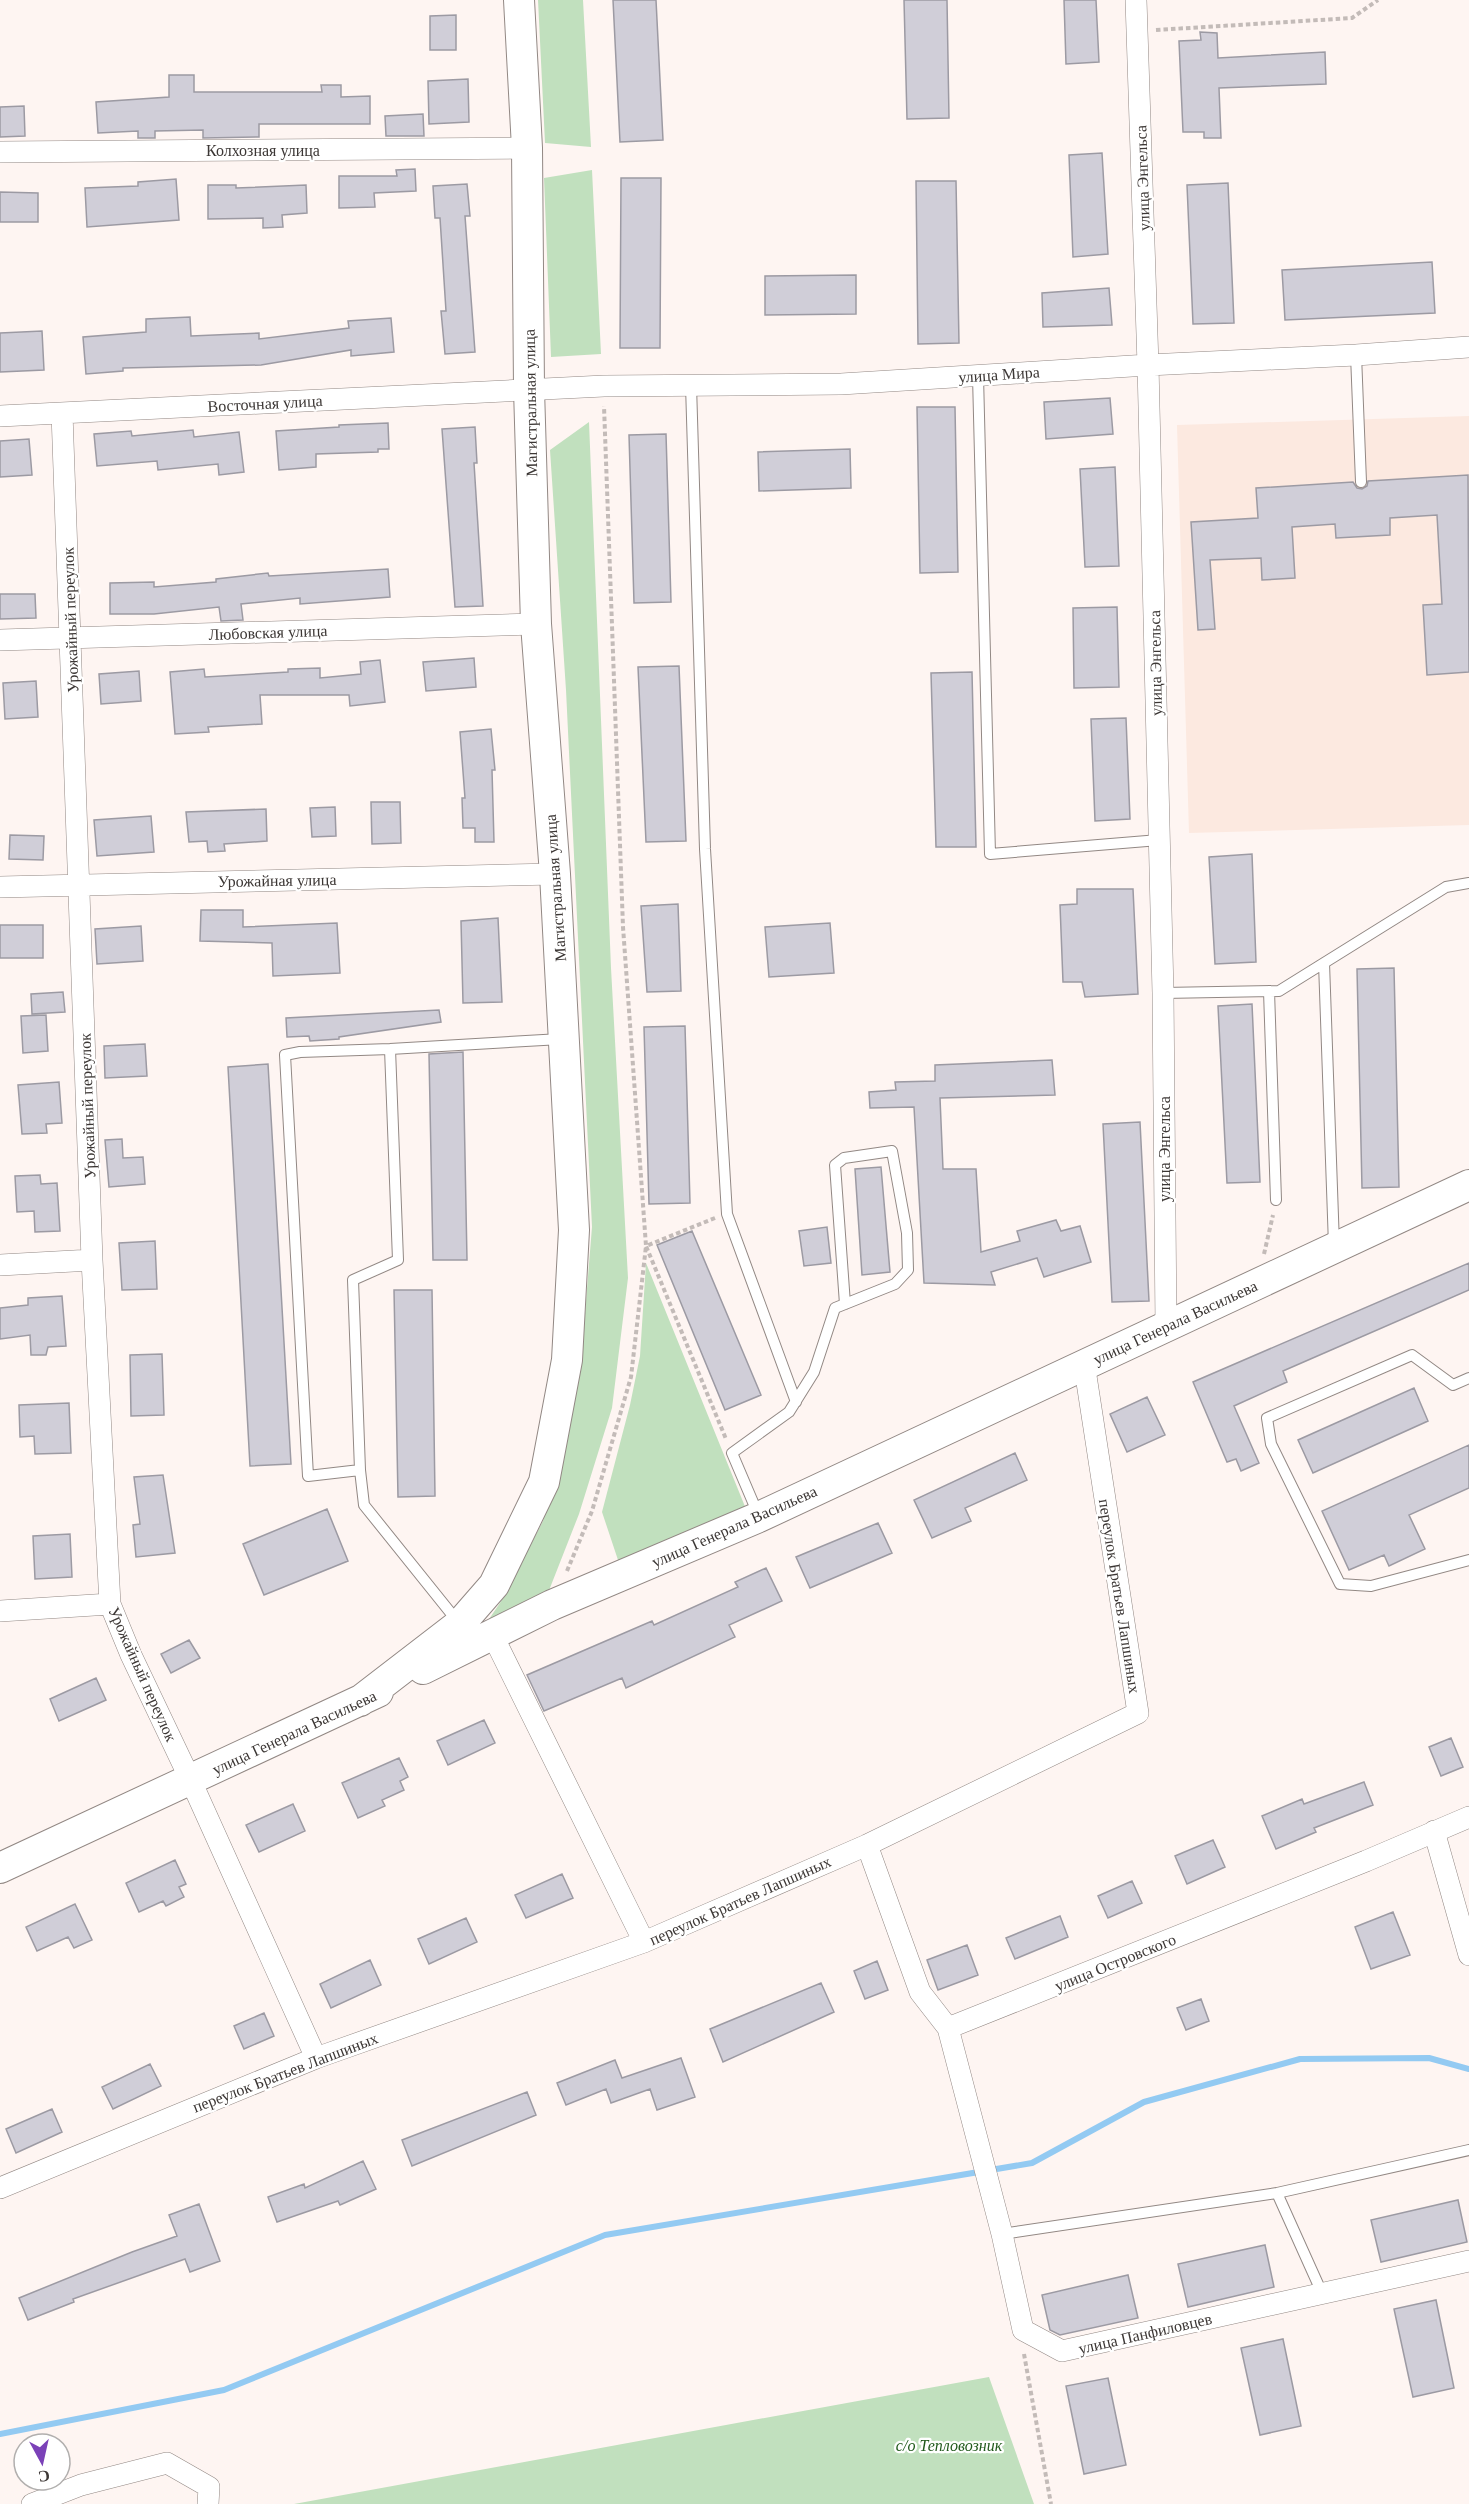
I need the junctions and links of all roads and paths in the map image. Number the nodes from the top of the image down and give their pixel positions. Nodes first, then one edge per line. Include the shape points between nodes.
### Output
1 (519, 0) edge
2 (1136, 0) edge
3 (1378, 0) edge
4 (1137, 31) junction
5 (526, 148) junction
6 (0, 152) edge
7 (1469, 347) edge
8 (1356, 355) junction
9 (1148, 365) junction
10 (978, 376) junction
11 (691, 385) junction
12 (604, 386) junction
13 (529, 389) junction
14 (62, 413) junction
15 (0, 416) edge
16 (1362, 482) dead end
17 (536, 624) junction
18 (72, 638) junction
19 (0, 640) edge
20 (1159, 840) junction
21 (555, 874) junction
22 (1469, 883) edge
23 (79, 884) junction
24 (0, 887) edge
25 (1324, 963) junction
26 (1269, 991) junction
27 (1163, 993) junction
28 (564, 1039) junction
29 (390, 1049) junction
30 (1469, 1185) edge
31 (1276, 1200) joint
32 (727, 1214) junction
33 (646, 1246) junction
34 (1334, 1248) junction
35 (1263, 1258) dead end
36 (92, 1260) junction
37 (0, 1265) edge
38 (845, 1304) junction
39 (1166, 1327) junction
40 (1084, 1363) junction
41 (1469, 1378) edge
42 (796, 1402) junction
43 (732, 1453) junction
44 (360, 1470) junction
45 (759, 1517) junction
46 (1469, 1560) edge
47 (110, 1604) junction
48 (552, 1605) junction
49 (0, 1611) edge
50 (459, 1624) junction
51 (492, 1634) junction
52 (360, 1701) junction
53 (191, 1781) junction
54 (1469, 1817) edge
55 (1434, 1831) junction
56 (867, 1845) junction
57 (0, 1868) edge
58 (644, 1942) junction
59 (1469, 1955) edge
60 (948, 2028) junction
61 (316, 2058) junction
62 (1469, 2150) edge
63 (0, 2188) edge
64 (1277, 2193) junction
65 (1002, 2234) junction
66 (1469, 2261) edge
67 (1322, 2293) junction
68 (1022, 2343) dead end
69 (33, 2504) edge
70 (208, 2504) edge
71 (1051, 2504) edge

1 - 5 main road, Магистральная улица
2 - 4 street, улица Энгельса
3 - 4 path via 1352,18
4 - 9 street, улица Энгельса
5 - 6 street, Колхозная улица
5 - 13 main road, Магистральная улица
7 - 8 street, улица Мира
8 - 9 street, улица Мира
8 - 16 lane
9 - 10 street, улица Мира
9 - 20 street, улица Энгельса
10 - 11 street, улица Мира via 841,384
10 - 20 lane via 990,854
11 - 12 street, улица Мира
11 - 32 lane via 705,849
12 - 13 street, улица Мира
12 - 33 path via 623,927
13 - 14 street, Восточная улица
13 - 17 main road, Магистральная улица
14 - 15 street, Восточная улица
14 - 18 street, Урожайный переулок
17 - 18 street, Любовская улица
17 - 21 main road, Магистральная улица
18 - 19 street, Любовская улица
18 - 23 street, Урожайный переулок
20 - 27 street, улица Энгельса
21 - 23 street, Урожайная улица
21 - 28 main road, Магистральная улица
22 - 25 lane via 1446,887
23 - 24 street, Урожайная улица
23 - 36 street, Урожайный переулок
25 - 26 lane via 1279,991
25 - 34 lane
26 - 27 lane
26 - 31 lane
27 - 39 street, улица Энгельса
28 - 29 lane
28 - 50 main road, Магистральная улица via 574,1230 567,1360 544,1482 494,1585
29 - 44 lane via 398,1260 353,1281
29 - 44 lane via 285,1055 308,1476
30 - 34 main road, улица Генерала Васильева
31 - 35 path
32 - 33 path
32 - 42 lane
33 - 43 path
33 - 48 path via 631,1377 592,1511
34 - 39 main road, улица Генерала Васильева
36 - 37 street
36 - 47 street, Урожайный переулок
38 - 38 lane via 895,1284 908,1270 907,1233 892,1151 844,1158 835,1165
38 - 42 lane via 835,1308 814,1372
39 - 40 main road, улица Генерала Васильева
40 - 45 main road, улица Генерала Васильева
40 - 56 street, переулок Братьев Лапшиных via 1138,1713
41 - 46 lane via 1453,1385 1412,1355 1267,1418 1271,1444 1340,1584 1371,1586
42 - 43 lane via 789,1412
43 - 45 lane
44 - 50 lane via 364,1505
45 - 48 main road, улица Генерала Васильева
47 - 49 street
47 - 53 street, Урожайный переулок
48 - 51 main road, улица Генерала Васильева
50 - 52 main road, Магистральная улица
51 - 52 main road, улица Генерала Васильева
51 - 58 street
52 - 53 main road, улица Генерала Васильева
53 - 57 main road, улица Генерала Васильева
53 - 61 street, Урожайный переулок
54 - 55 street, улица Островского
55 - 59 street
55 - 60 street, улица Островского
56 - 58 street, переулок Братьев Лапшиных
56 - 60 street via 920,1992
58 - 61 street, переулок Братьев Лапшиных
60 - 65 street, улица Панфиловцев
61 - 63 street, переулок Братьев Лапшиных
62 - 64 lane
64 - 65 lane
64 - 67 lane
65 - 67 street, улица Панфиловцев via 1023,2330 1062,2352
66 - 67 street, улица Панфиловцев
68 - 71 path
69 - 70 street via 81,2485 167,2463 210,2487

